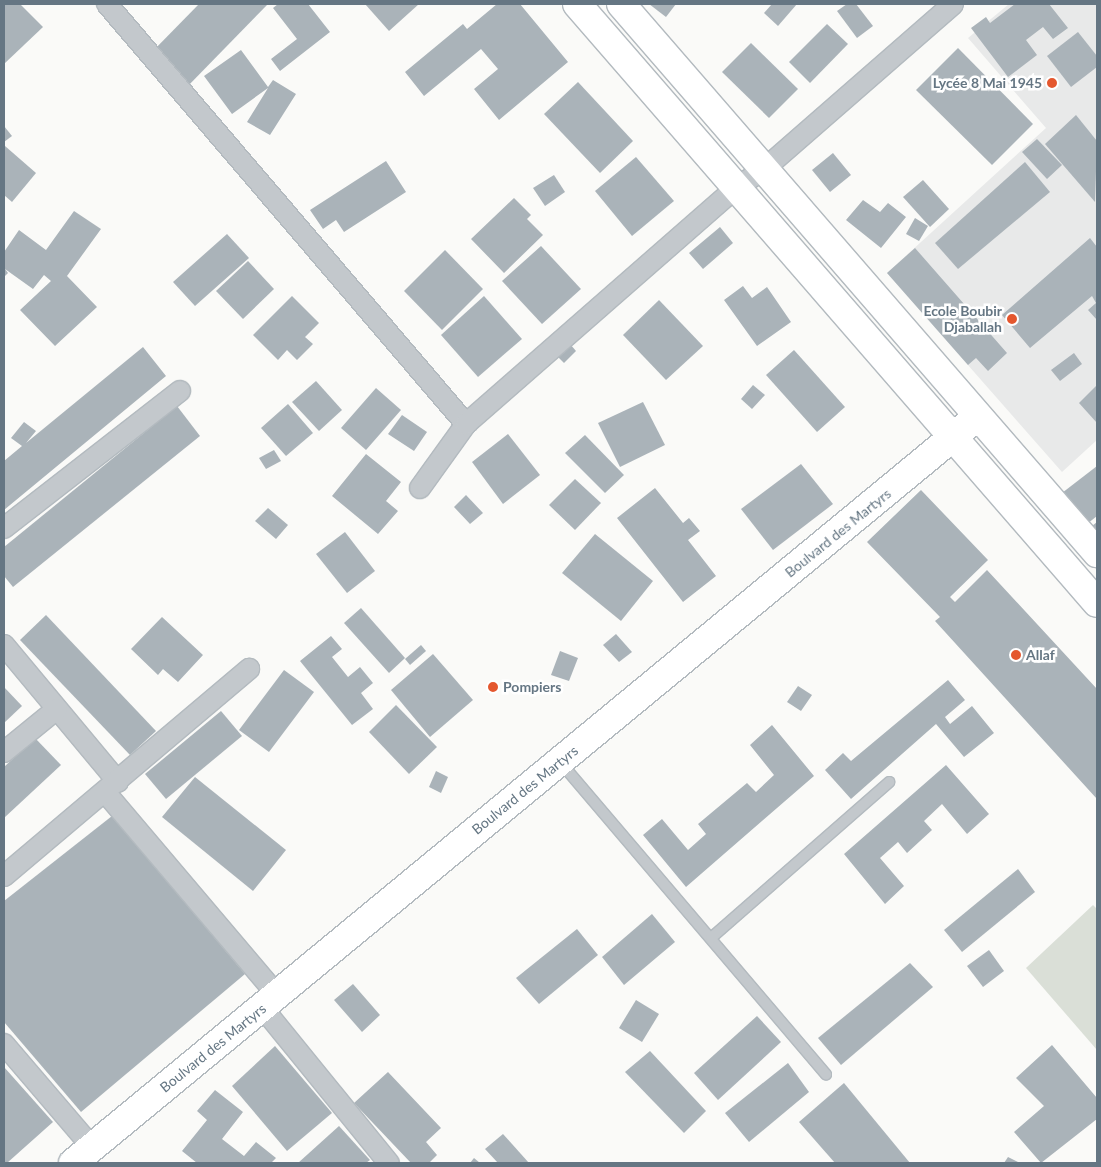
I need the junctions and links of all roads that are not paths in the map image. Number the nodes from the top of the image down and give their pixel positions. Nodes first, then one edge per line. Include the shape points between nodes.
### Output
1 (107, 4) edge
2 (577, 4) edge
3 (621, 4) edge
4 (953, 4) edge
5 (763, 170) junction
6 (736, 188) junction
7 (180, 391) dead end
8 (978, 417) junction
9 (466, 424) junction
10 (953, 438) junction
11 (420, 488) dead end
12 (4, 528) edge
13 (1097, 553) edge
14 (1097, 603) edge
15 (4, 645) edge
16 (249, 669) dead end
17 (57, 709) junction
18 (4, 752) edge
19 (560, 762) junction
20 (889, 782) dead end
21 (111, 787) junction
22 (4, 876) edge
23 (710, 938) junction
24 (270, 1001) junction
25 (4, 1044) edge
26 (826, 1074) dead end
27 (81, 1158) edge
28 (389, 1163) edge

1 - 9 street
2 - 6 main road
3 - 5 main road
4 - 5 street
5 - 6 street
5 - 8 main road
6 - 9 street
6 - 10 main road
7 - 12 street
8 - 10 main road, Boulvard des Martyrs
8 - 13 main road
9 - 11 street
10 - 14 main road
10 - 19 main road, Boulvard des Martyrs
15 - 17 street
16 - 21 street
17 - 18 street
17 - 21 street
19 - 23 lane
19 - 24 main road, Boulvard des Martyrs
20 - 23 lane
21 - 22 street
21 - 24 street
23 - 26 lane
24 - 27 main road, Boulvard des Martyrs
24 - 28 street
25 - 27 street

